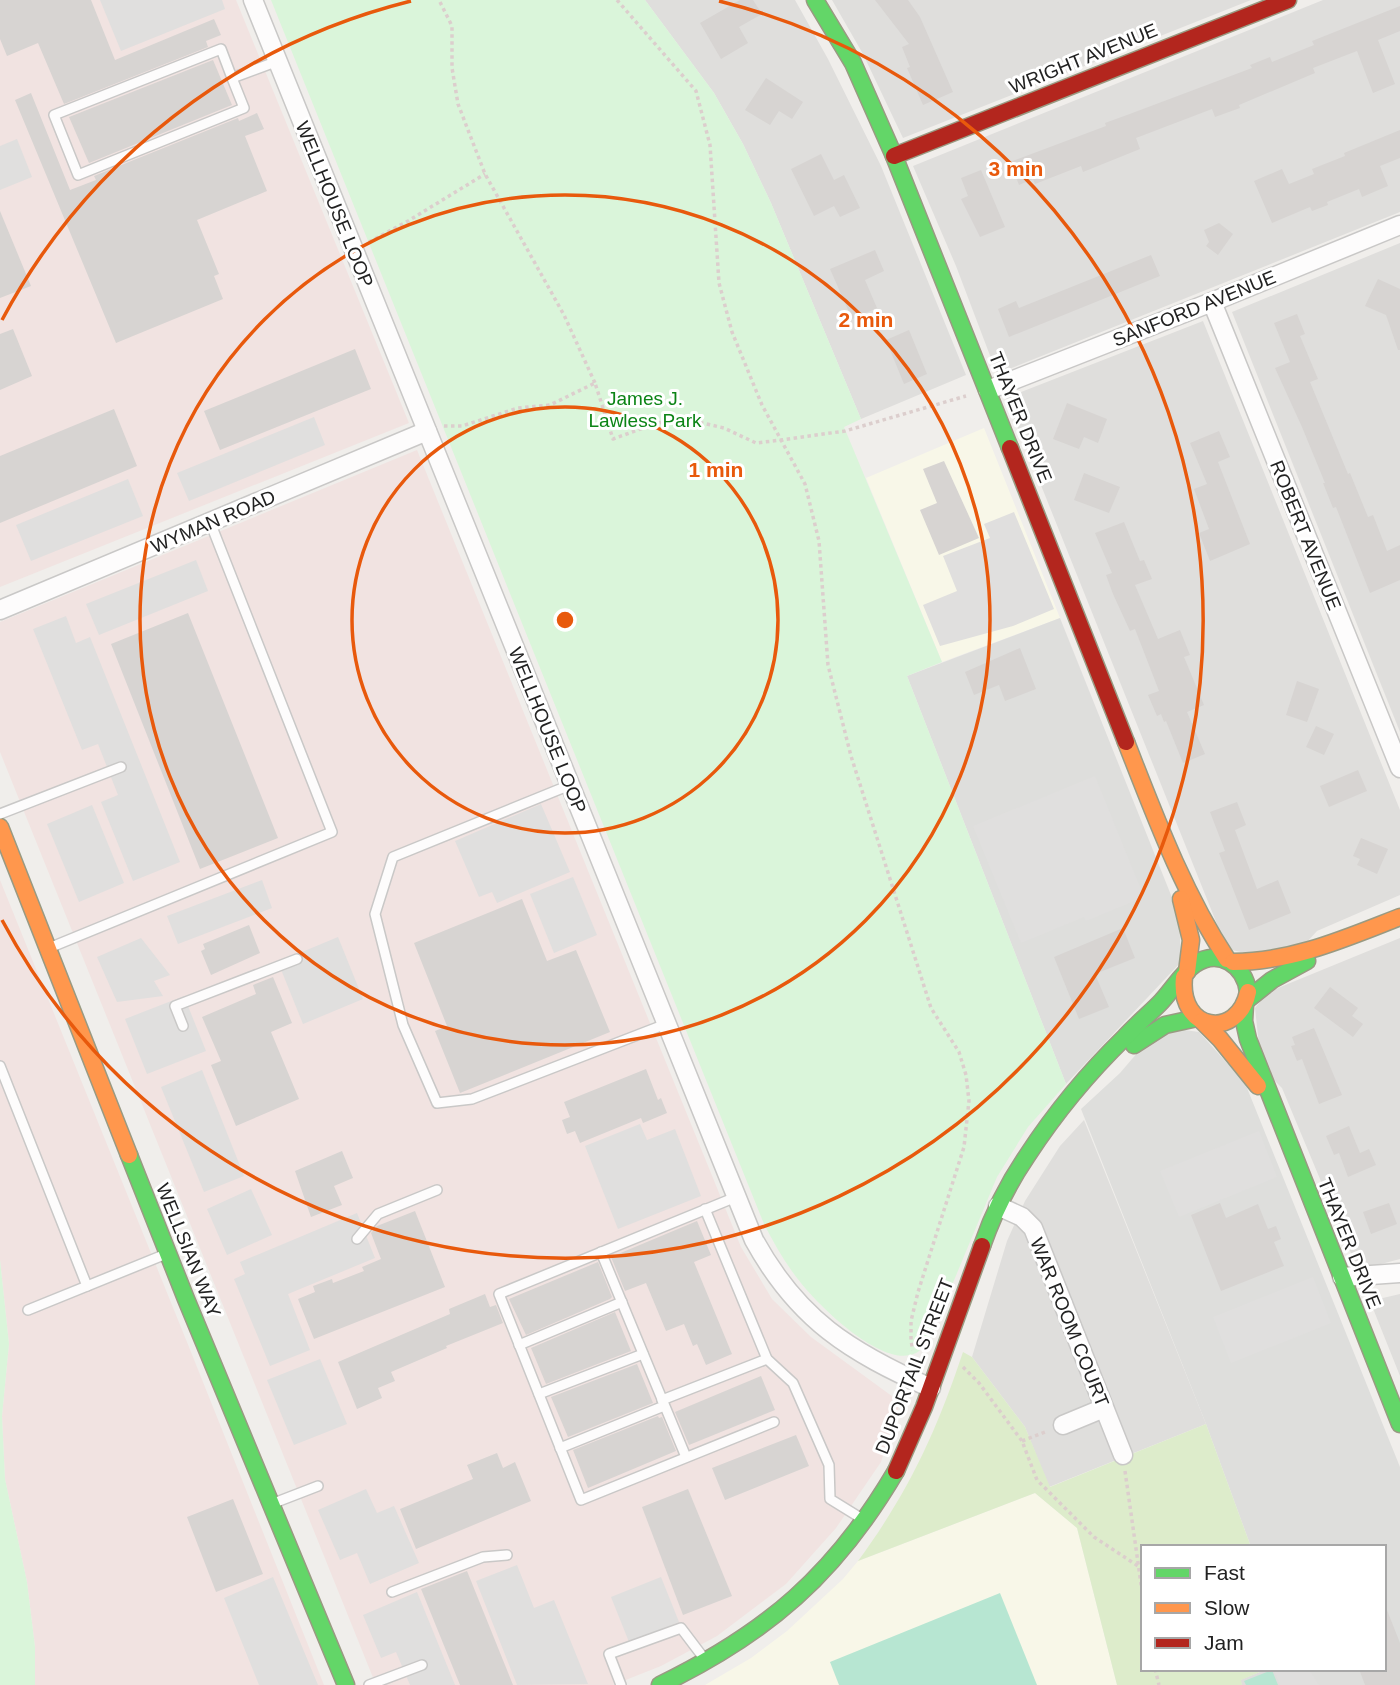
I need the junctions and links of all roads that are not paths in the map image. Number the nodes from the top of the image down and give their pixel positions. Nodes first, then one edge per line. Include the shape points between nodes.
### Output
1 (253, 0) edge
2 (816, 0) edge
3 (1288, 0) edge
4 (278, 61) junction
5 (232, 78) junction
6 (894, 156) junction
7 (1400, 225) edge
8 (1212, 302) junction
9 (980, 392) junction
10 (427, 431) junction
11 (210, 522) junction
12 (0, 610) edge
13 (121, 768) dead end
14 (1400, 768) edge
15 (570, 785) junction
16 (0, 814) edge
17 (0, 827) edge
18 (1171, 856) junction
19 (1400, 917) edge
20 (1352, 936) junction
21 (48, 949) junction
22 (297, 959) dead end
23 (1230, 961) junction
24 (1185, 974) junction
25 (1246, 1002) junction
26 (1199, 1020) junction
27 (666, 1024) junction
28 (183, 1026) dead end
29 (0, 1066) edge
30 (1067, 1103) junction
31 (1277, 1116) junction
32 (437, 1190) dead end
33 (736, 1197) junction
34 (998, 1206) junction
35 (705, 1209) junction
36 (357, 1239) dead end
37 (601, 1252) junction
38 (168, 1254) junction
39 (1400, 1273) edge
40 (1342, 1277) junction
41 (87, 1286) junction
42 (622, 1302) junction
43 (28, 1310) dead end
44 (519, 1345) junction
45 (643, 1354) junction
46 (766, 1359) junction
47 (931, 1388) junction
48 (539, 1394) junction
49 (663, 1403) junction
50 (1104, 1408) junction
51 (774, 1422) dead end
52 (1400, 1424) edge
53 (1063, 1425) road end
54 (560, 1448) junction
55 (1123, 1455) road end
56 (686, 1457) junction
57 (318, 1486) dead end
58 (271, 1504) junction
59 (865, 1521) junction
60 (507, 1555) dead end
61 (392, 1592) dead end
62 (707, 1662) junction
63 (422, 1665) dead end
64 (346, 1685) edge
65 (369, 1685) edge
66 (621, 1685) edge
67 (660, 1685) edge

1 - 4 street, WELLHOUSE LOOP
2 - 6 main road, THAYER DRIVE via 853,63
3 - 6 main road, WRIGHT AVENUE
4 - 5 lane
4 - 10 street, WELLHOUSE LOOP
5 - 5 lane via 244,108 78,175 54,115 221,48
6 - 9 main road, THAYER DRIVE
7 - 8 street, SANFORD AVENUE
8 - 9 street, SANFORD AVENUE
8 - 14 street, ROBERT AVENUE
9 - 18 main road, THAYER DRIVE
10 - 11 street, WYMAN ROAD
10 - 15 street, WELLHOUSE LOOP
11 - 12 street, WYMAN ROAD
11 - 21 lane via 332,832
13 - 16 lane
15 - 27 street, WELLHOUSE LOOP
15 - 27 lane via 393,857 375,914 403,1025 438,1103 472,1099
17 - 21 main road, WELLSIAN WAY
18 - 23 main road, THAYER DRIVE
18 - 24 main road, THAYER DRIVE via 1191,940
19 - 20 main road
20 - 23 main road via 1272,960
20 - 25 main road via 1278,976
21 - 38 main road, WELLSIAN WAY
22 - 28 lane via 176,1006
23 - 24 main road via 1205,958
23 - 25 main road via 1247,983
24 - 26 main road via 1184,1003
24 - 30 main road, DUPORTAIL STREET
25 - 26 main road via 1229,1020
25 - 31 main road, THAYER DRIVE via 1245,1030
26 - 30 main road, DUPORTAIL STREET via 1174,1022 1151,1033 1113,1060
26 - 31 main road, THAYER DRIVE via 1230,1051
27 - 33 street, WELLHOUSE LOOP
29 - 41 lane
30 - 34 main road, DUPORTAIL STREET via 1037,1140
31 - 40 main road, THAYER DRIVE
32 - 36 lane via 378,1214
33 - 35 lane
33 - 47 street, WELLHOUSE LOOP via 768,1265 810,1316 861,1354
34 - 47 main road, DUPORTAIL STREET
34 - 50 street, WAR ROOM COURT via 1033,1228
35 - 37 lane
35 - 46 lane
37 - 42 lane
37 - 44 lane via 499,1294
38 - 41 lane
38 - 58 main road, WELLSIAN WAY
39 - 40 street
40 - 52 main road, THAYER DRIVE
41 - 43 lane
42 - 44 lane
42 - 45 lane
44 - 48 lane
45 - 48 lane
45 - 49 lane
46 - 49 lane
46 - 59 lane via 793,1383 829,1465 830,1499
47 - 59 main road, DUPORTAIL STREET via 907,1450
48 - 54 lane
49 - 54 lane
49 - 56 lane
50 - 53 street
50 - 55 street, WAR ROOM COURT
51 - 56 lane
54 - 56 lane via 581,1500
57 - 58 lane
58 - 64 main road, WELLSIAN WAY
59 - 62 main road, DUPORTAIL STREET via 790,1605
60 - 61 lane via 483,1557
62 - 66 lane via 681,1628 609,1654
62 - 67 main road, DUPORTAIL STREET
63 - 65 lane

